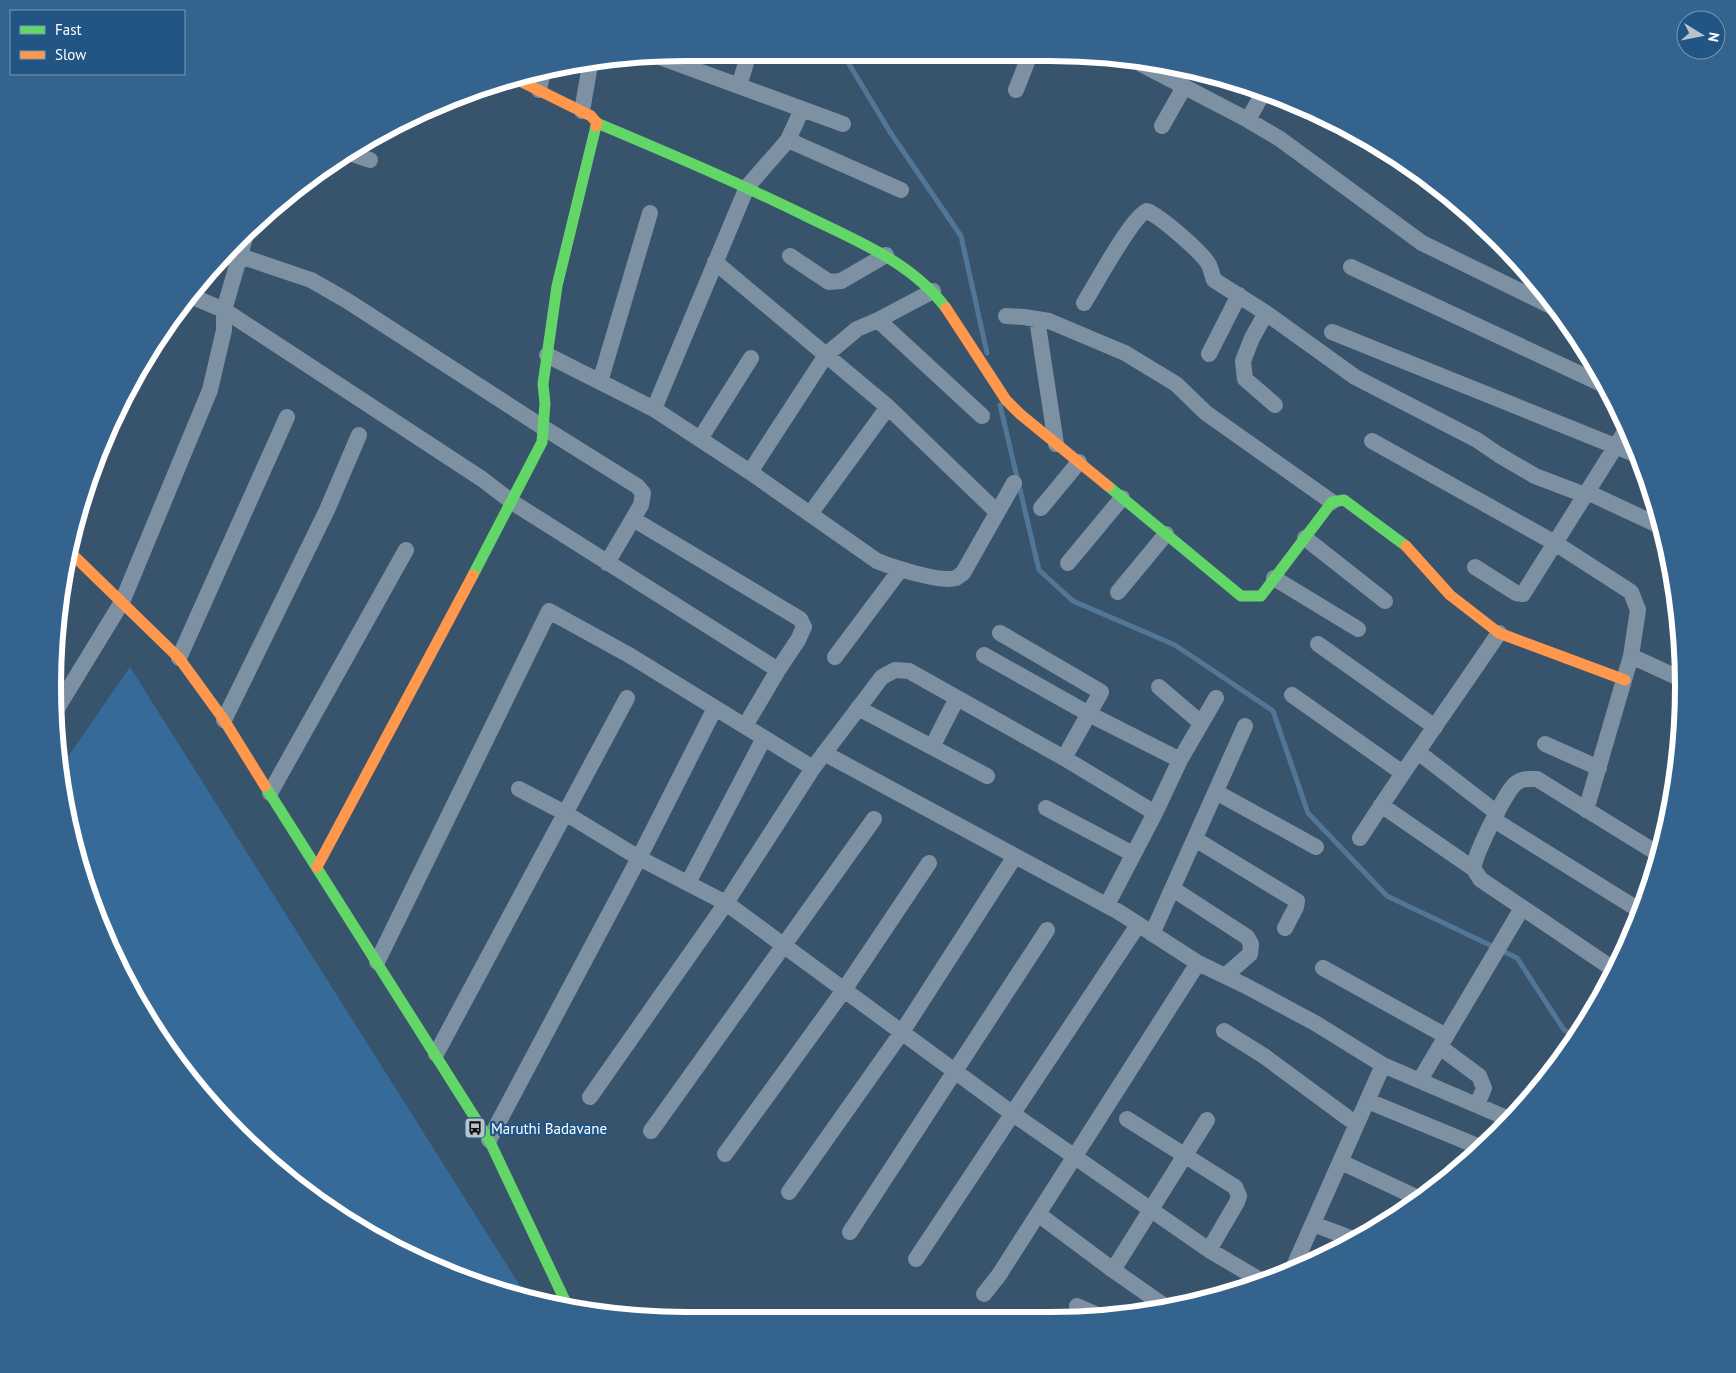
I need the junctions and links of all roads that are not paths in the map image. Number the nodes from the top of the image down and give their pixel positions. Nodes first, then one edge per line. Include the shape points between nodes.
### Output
1 (747, 61) edge
2 (1027, 61) edge
3 (673, 62) edge
4 (589, 69) edge
5 (1153, 70) edge
6 (541, 79) edge
7 (525, 83) edge
8 (739, 86) junction
9 (1184, 87) junction
10 (539, 90) junction
11 (1016, 90) dead end
12 (1260, 98) edge
13 (802, 110) junction
14 (582, 111) junction
15 (1248, 120) junction
16 (597, 123) junction
17 (843, 124) dead end
18 (1162, 126) dead end
19 (788, 140) junction
20 (357, 156) edge
21 (370, 160) dead end
22 (747, 187) junction
23 (901, 190) dead end
24 (650, 213) dead end
25 (243, 245) edge
26 (886, 254) junction
27 (240, 256) junction
28 (790, 256) dead end
29 (715, 262) junction
30 (1352, 267) dead end
31 (933, 291) junction
32 (1239, 296) junction
33 (196, 298) edge
34 (1542, 301) edge
35 (1084, 304) dead end
36 (224, 310) junction
37 (1266, 313) junction
38 (1006, 316) dead end
39 (1037, 319) junction
40 (878, 320) junction
41 (1332, 332) dead end
42 (1209, 354) dead end
43 (546, 355) junction
44 (826, 355) junction
45 (751, 358) dead end
46 (1594, 381) edge
47 (600, 382) junction
48 (1275, 405) dead end
49 (888, 407) junction
50 (654, 409) junction
51 (982, 416) dead end
52 (288, 417) dead end
53 (544, 428) junction
54 (359, 435) dead end
55 (1622, 436) edge
56 (700, 439) junction
57 (1372, 441) dead end
58 (1056, 444) junction
59 (1616, 446) junction
60 (1629, 451) edge
61 (1079, 462) junction
62 (750, 472) junction
63 (1014, 483) dead end
64 (1586, 494) junction
65 (1122, 498) junction
66 (512, 502) junction
67 (1332, 502) junction
68 (1041, 508) dead end
69 (997, 512) junction
70 (810, 514) junction
71 (633, 519) junction
72 (1652, 523) edge
73 (1166, 534) junction
74 (1305, 538) junction
75 (1555, 543) junction
76 (406, 550) dead end
77 (75, 557) edge
78 (608, 563) junction
79 (1068, 563) dead end
80 (1475, 567) dead end
81 (900, 570) junction
82 (1274, 578) junction
83 (1118, 592) dead end
84 (1385, 601) dead end
85 (122, 602) junction
86 (1358, 629) dead end
87 (1000, 633) dead end
88 (1499, 633) junction
89 (1318, 644) dead end
90 (984, 655) dead end
91 (1631, 656) junction
92 (835, 657) dead end
93 (179, 658) junction
94 (778, 670) junction
95 (1675, 676) edge
96 (1625, 680) junction
97 (1159, 687) dead end
98 (1292, 695) dead end
99 (627, 698) dead end
100 (957, 698) junction
101 (1216, 698) dead end
102 (62, 701) edge
103 (714, 708) junction
104 (858, 708) junction
105 (1089, 714) junction
106 (224, 720) junction
107 (1201, 723) junction
108 (745, 726) junction
109 (1245, 726) dead end
110 (1435, 727) junction
111 (764, 738) junction
112 (1545, 744) dead end
113 (932, 747) junction
114 (1418, 752) junction
115 (824, 753) junction
116 (1064, 758) junction
117 (1180, 760) junction
118 (813, 768) junction
119 (1598, 768) junction
120 (1403, 770) junction
121 (987, 776) dead end
122 (519, 789) dead end
123 (1216, 792) junction
124 (270, 794) junction
125 (1381, 805) junction
126 (1046, 808) dead end
127 (1586, 810) junction
128 (565, 813) junction
129 (1155, 813) junction
130 (1495, 816) junction
131 (874, 819) dead end
132 (1360, 838) dead end
133 (1195, 839) junction
134 (1316, 847) dead end
135 (1652, 850) edge
136 (1133, 854) junction
137 (1015, 856) junction
138 (639, 858) junction
139 (929, 863) dead end
140 (317, 867) junction
141 (1474, 869) junction
142 (688, 882) junction
143 (1173, 889) junction
144 (726, 903) junction
145 (1107, 905) junction
146 (1634, 907) edge
147 (1522, 908) junction
148 (1138, 925) junction
149 (1285, 928) dead end
150 (1047, 930) dead end
151 (1152, 934) junction
152 (784, 946) junction
153 (377, 962) junction
154 (1198, 963) junction
155 (1608, 966) edge
156 (1324, 968) dead end
157 (1225, 976) junction
158 (844, 990) junction
159 (1224, 1031) dead end
160 (902, 1032) junction
161 (1443, 1042) junction
162 (436, 1054) junction
163 (1383, 1065) junction
164 (956, 1072) junction
165 (1420, 1080) junction
166 (590, 1098) dead end
167 (1368, 1101) junction
168 (1477, 1105) junction
169 (1013, 1114) junction
170 (1503, 1117) edge
171 (1128, 1119) dead end
172 (1207, 1120) dead end
173 (1356, 1124) junction
174 (651, 1131) dead end
175 (489, 1140) junction
176 (1475, 1145) edge
177 (725, 1154) dead end
178 (1075, 1156) junction
179 (1186, 1156) junction
180 (1341, 1162) junction
181 (788, 1192) dead end
182 (1412, 1195) edge
183 (1152, 1210) junction
184 (1038, 1214) junction
185 (1313, 1224) junction
186 (850, 1232) dead end
187 (1346, 1236) edge
188 (1209, 1250) junction
189 (916, 1259) dead end
190 (1296, 1261) edge
191 (1113, 1270) junction
192 (1255, 1277) edge
193 (984, 1294) dead end
194 (565, 1300) edge
195 (1159, 1302) edge
196 (1077, 1306) dead end
197 (1086, 1310) edge

1 - 8 street
2 - 11 street
3 - 8 street
4 - 14 street
5 - 9 street
6 - 10 street
7 - 10 street
8 - 13 street
9 - 15 street
9 - 18 street
10 - 14 street
12 - 15 street
13 - 17 street
13 - 19 street
14 - 16 street
15 - 34 street via 1280,139 1422,243
16 - 22 street
16 - 43 street via 557,286
19 - 22 street
19 - 23 street
20 - 21 street
22 - 26 street
22 - 29 street
24 - 47 street
25 - 27 street
26 - 28 street via 841,281 829,282
26 - 31 street
27 - 36 street
27 - 53 street via 311,280
29 - 44 street
29 - 50 street
30 - 46 street
31 - 40 street
31 - 58 street via 1006,400
32 - 35 street via 1214,280 1204,258 1147,211 1142,212 1127,233
32 - 37 street
32 - 42 street
33 - 36 street
36 - 66 street
36 - 85 street via 224,330 210,390
37 - 48 street via 1243,361 1246,379
37 - 64 street via 1355,377 1477,440 1535,476
38 - 39 street
39 - 58 street
39 - 67 street via 1050,321 1098,341 1155,370 1176,384 1206,413
40 - 44 street via 857,329
40 - 51 street
41 - 59 street
43 - 47 street
43 - 53 street
44 - 49 street
44 - 62 street
45 - 56 street
47 - 50 street
49 - 69 street
49 - 70 street
50 - 56 street
52 - 93 street
53 - 66 street via 542,442
53 - 71 street via 637,486 643,493
54 - 106 street via 327,510
55 - 59 street
56 - 62 street
57 - 75 street
58 - 61 street
59 - 60 street
59 - 64 street
61 - 65 street
61 - 68 street
62 - 70 street
63 - 69 street
64 - 72 street
64 - 75 street
65 - 73 street
65 - 79 street
66 - 78 street
66 - 140 street
67 - 74 street
67 - 88 street via 1344,500 1379,524 1410,549 1450,595
69 - 81 street via 963,573 955,578
70 - 81 street via 877,561
71 - 78 street
71 - 94 street via 800,619 804,627
73 - 82 street via 1241,596 1261,596
73 - 83 street
74 - 82 street
74 - 84 street
75 - 80 street via 1523,594 1516,593
75 - 91 street via 1631,592 1638,610
76 - 124 street
77 - 85 street
78 - 94 street
81 - 92 street
82 - 86 street
85 - 93 street
85 - 102 street
87 - 105 street via 1101,692
88 - 96 street
88 - 110 street
89 - 110 street
90 - 105 street
91 - 95 street
91 - 96 street
93 - 106 street
94 - 108 street
96 - 119 street
97 - 107 street
98 - 120 street via 1397,769
99 - 128 street
100 - 104 street via 909,671 895,670 882,677
100 - 113 street
100 - 116 street
101 - 107 street
103 - 108 street
103 - 138 street
103 - 153 street via 629,655 549,611
104 - 113 street
104 - 115 street
105 - 116 street
105 - 117 street
106 - 124 street
107 - 117 street
108 - 111 street
109 - 123 street
110 - 114 street
111 - 118 street
111 - 142 street
112 - 119 street
113 - 121 street
114 - 120 street
114 - 130 street
115 - 118 street
115 - 137 street
116 - 129 street
117 - 129 street
118 - 144 street
119 - 127 street
120 - 125 street
122 - 128 street
123 - 133 street
123 - 134 street
124 - 140 street
125 - 132 street
125 - 141 street
126 - 136 street
127 - 130 street via 1537,779 1525,778 1514,785
127 - 135 street
128 - 138 street
128 - 162 street
129 - 136 street
130 - 141 street via 1475,859
130 - 146 street
131 - 152 street
133 - 143 street
133 - 149 street via 1297,901
136 - 145 street
137 - 145 street
137 - 160 street
138 - 142 street
138 - 175 street
139 - 158 street
140 - 153 street
141 - 147 street via 1480,879
142 - 144 street
143 - 151 street
143 - 157 street via 1247,937 1251,944 1250,954
144 - 152 street
144 - 166 street
145 - 148 street
147 - 155 street
147 - 161 street
148 - 151 street
148 - 169 street
150 - 164 street
151 - 154 street
152 - 158 street
152 - 174 street
153 - 162 street
154 - 157 street
154 - 178 street
156 - 161 street
157 - 163 street
158 - 160 street
158 - 177 street
159 - 173 street via 1264,1056
160 - 164 street
160 - 181 street
161 - 165 street
161 - 168 street via 1479,1076 1484,1088
162 - 175 street
163 - 165 street
163 - 167 street
164 - 169 street
164 - 186 street
165 - 168 street
167 - 173 street
167 - 176 street
168 - 170 street
169 - 178 street
169 - 189 street
171 - 179 street
172 - 179 street
173 - 180 street
175 - 194 street
178 - 183 street
178 - 184 street
179 - 183 street
179 - 188 street via 1236,1187 1239,1196
180 - 182 street
180 - 185 street
183 - 188 street
183 - 191 street
184 - 191 street
184 - 193 street
185 - 187 street
185 - 190 street
188 - 192 street
191 - 195 street
196 - 197 street

